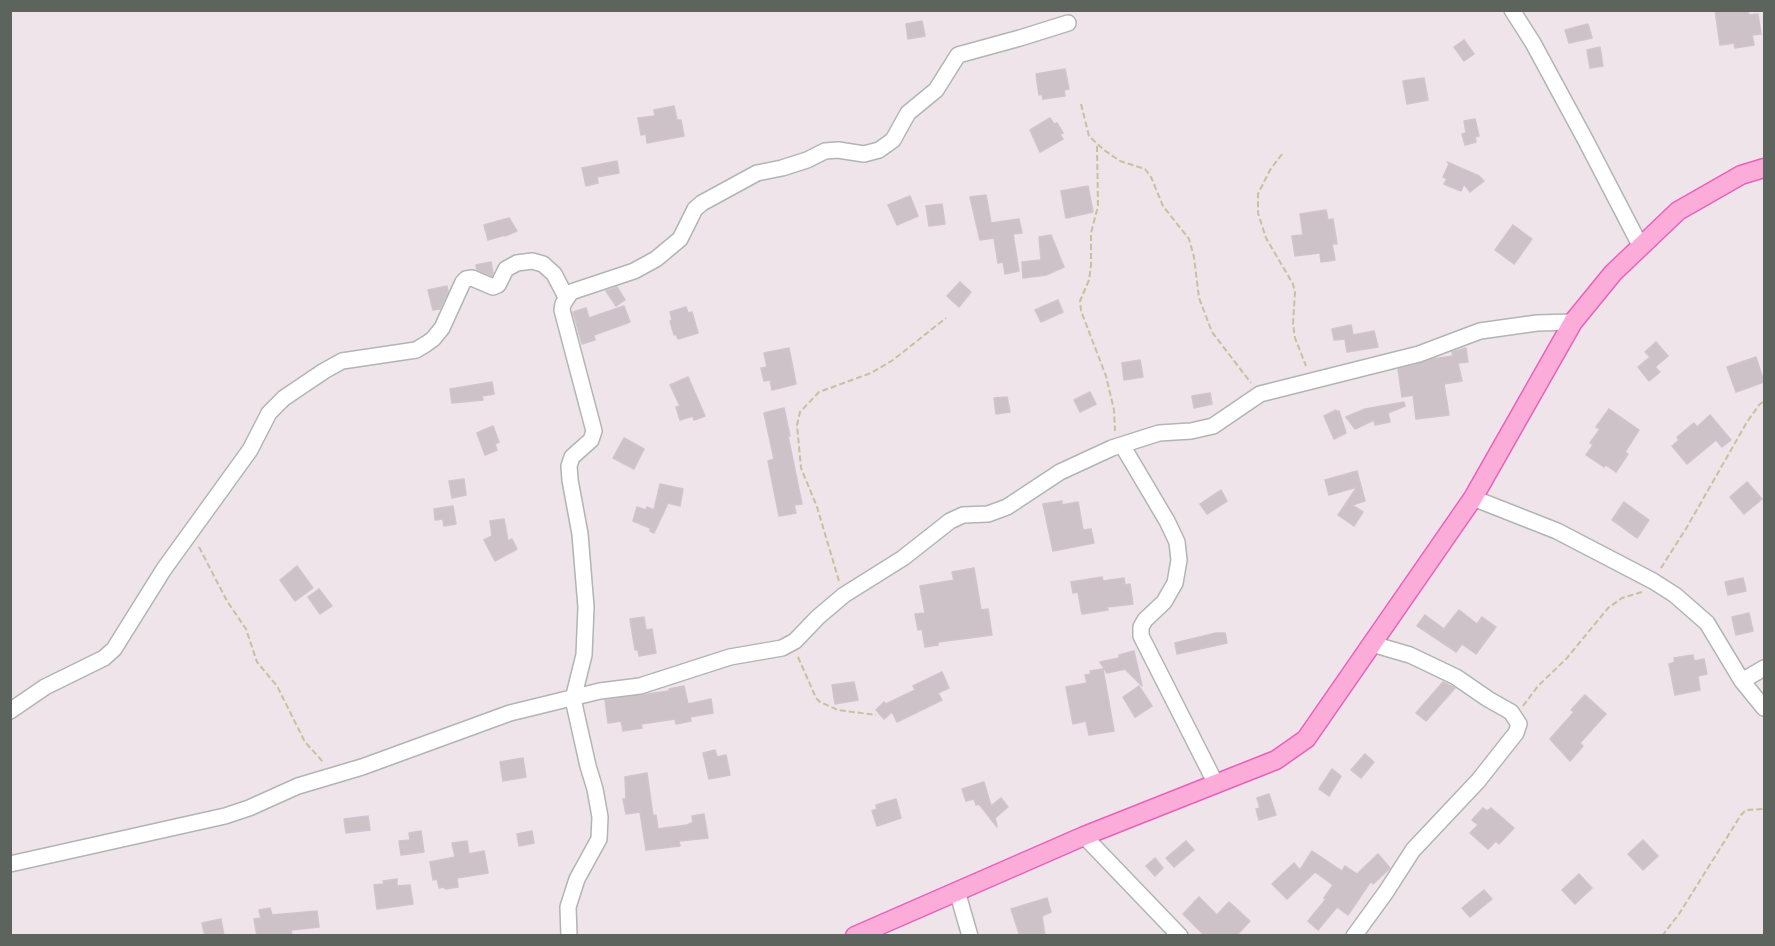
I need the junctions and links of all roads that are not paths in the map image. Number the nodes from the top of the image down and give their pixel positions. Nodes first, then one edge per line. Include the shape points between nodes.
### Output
1 (1512, 10) edge
2 (1068, 23) dead end
3 (1764, 168) edge
4 (1641, 247) junction
5 (566, 297) junction
6 (1573, 322) junction
7 (1117, 446) junction
8 (1473, 498) junction
9 (1372, 644) junction
10 (1764, 668) edge
11 (1742, 681) junction
12 (573, 699) junction
13 (1764, 708) edge
14 (10, 711) edge
15 (1216, 784) junction
16 (1084, 836) junction
17 (10, 864) edge
18 (957, 891) junction
19 (569, 936) edge
20 (855, 936) edge
21 (970, 936) edge
22 (1180, 936) edge
23 (1354, 936) edge

1 - 4 street
2 - 5 street via 958,55 936,90 909,113 893,140 879,150 864,154 825,151 782,168 757,172 695,209 680,238 656,259
3 - 4 main road via 1741,175 1678,211
4 - 6 main road via 1613,273
5 - 12 street via 562,310 594,431 569,466 586,607 584,655
5 - 14 street via 554,274 543,264 532,261 506,269 493,287 466,279 441,328 426,344 416,350 342,361 284,398 269,412 250,450 164,569 114,649
6 - 7 street via 1480,331 1419,354 1260,394 1213,426 1159,433
6 - 8 main road
7 - 12 street via 1060,472 1007,507 988,514 963,514 950,521 903,558 844,596 789,645 730,657 640,686
7 - 15 street via 1177,542 1175,583 1164,602 1145,620 1141,636
8 - 9 main road
8 - 11 street via 1557,531 1657,583 1707,623
9 - 15 main road via 1306,739 1276,760
9 - 23 street via 1410,655 1456,677 1511,712 1519,724 1478,782 1413,850
10 - 11 street
11 - 13 street
12 - 17 street via 510,713 421,747 298,786 225,816
12 - 19 street via 600,817 599,839 577,879 568,908
15 - 16 main road
16 - 18 main road
16 - 22 street
18 - 20 main road
18 - 21 street

